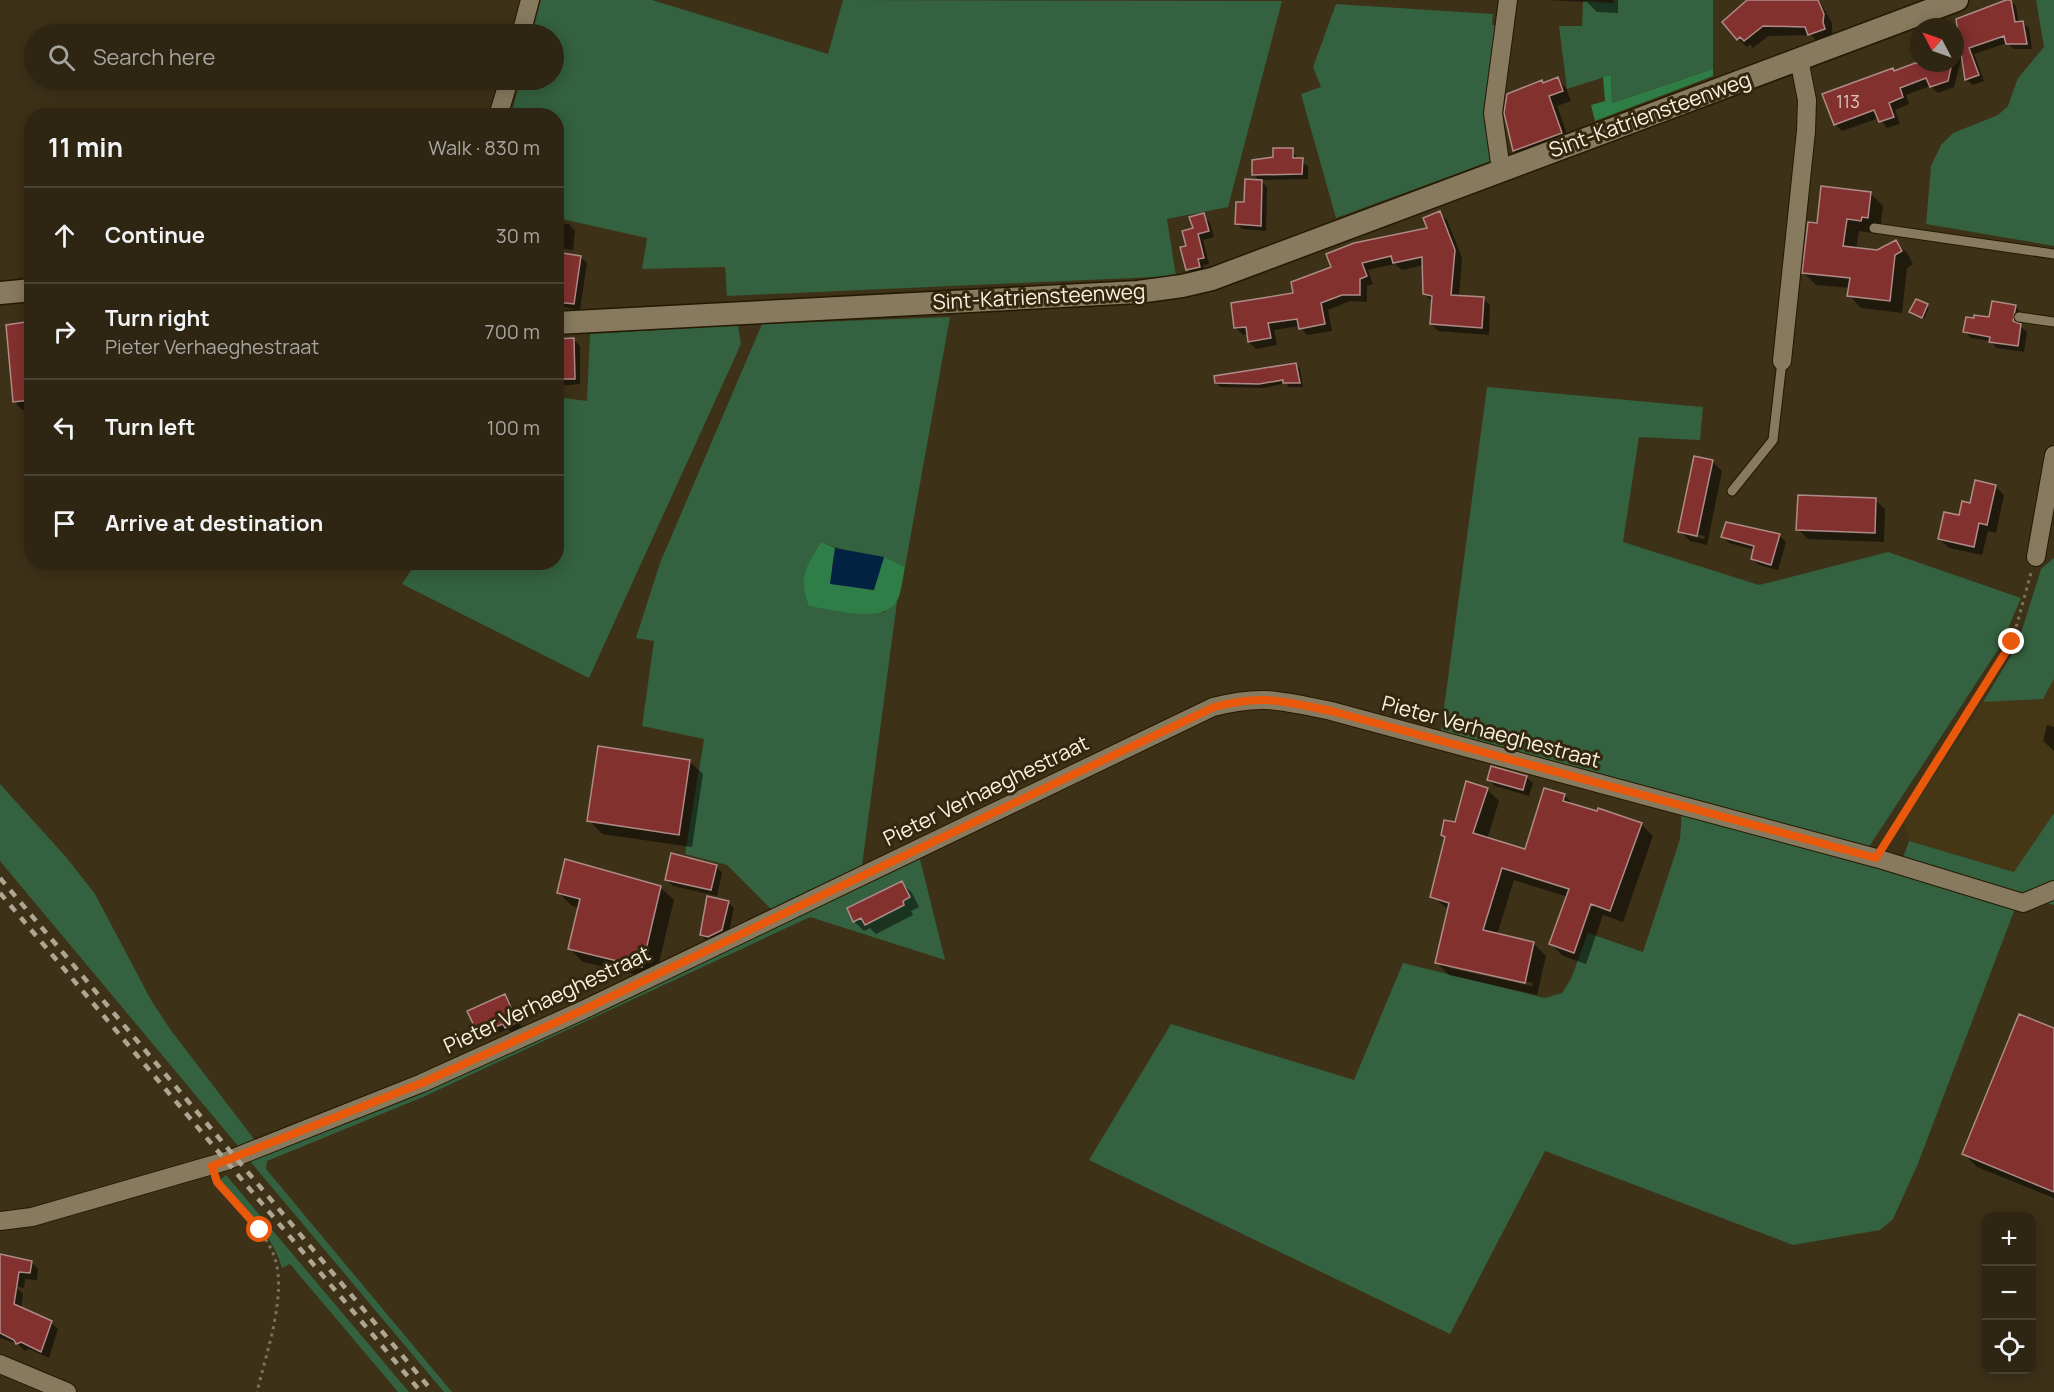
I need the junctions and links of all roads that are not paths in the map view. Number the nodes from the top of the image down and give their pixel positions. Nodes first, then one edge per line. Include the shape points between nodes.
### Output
1 (530, 0) edge
2 (1508, 0) edge
3 (1957, 0) edge
4 (523, 24) edge
5 (1799, 59) junction
6 (506, 90) edge
7 (500, 108) edge
8 (1501, 170) junction
9 (1874, 228) dead end
10 (2054, 254) edge
11 (24, 291) edge
12 (0, 293) edge
13 (2019, 317) dead end
14 (2054, 322) edge
15 (564, 323) edge
16 (1782, 361) joint
17 (2054, 455) edge
18 (1732, 491) dead end
19 (2036, 557) road end
20 (2054, 890) edge
21 (0, 1221) edge
22 (0, 1364) edge
23 (67, 1392) edge

1 - 4 street
2 - 8 street via 1493,113
3 - 5 street, Sint-Katriensteenweg
5 - 8 street, Sint-Katriensteenweg
5 - 16 street via 1807,100 1806,131
6 - 7 street
8 - 15 street, Sint-Katriensteenweg via 1212,279 1182,286 1138,292
9 - 10 lane
11 - 12 street
13 - 14 lane
16 - 18 lane via 1773,440
17 - 19 street
20 - 21 street, Pieter Verhaeghestraat via 2023,903 1876,858 1331,711 1267,698 1244,699 1214,707 422,1083 212,1166 32,1217
22 - 23 street

